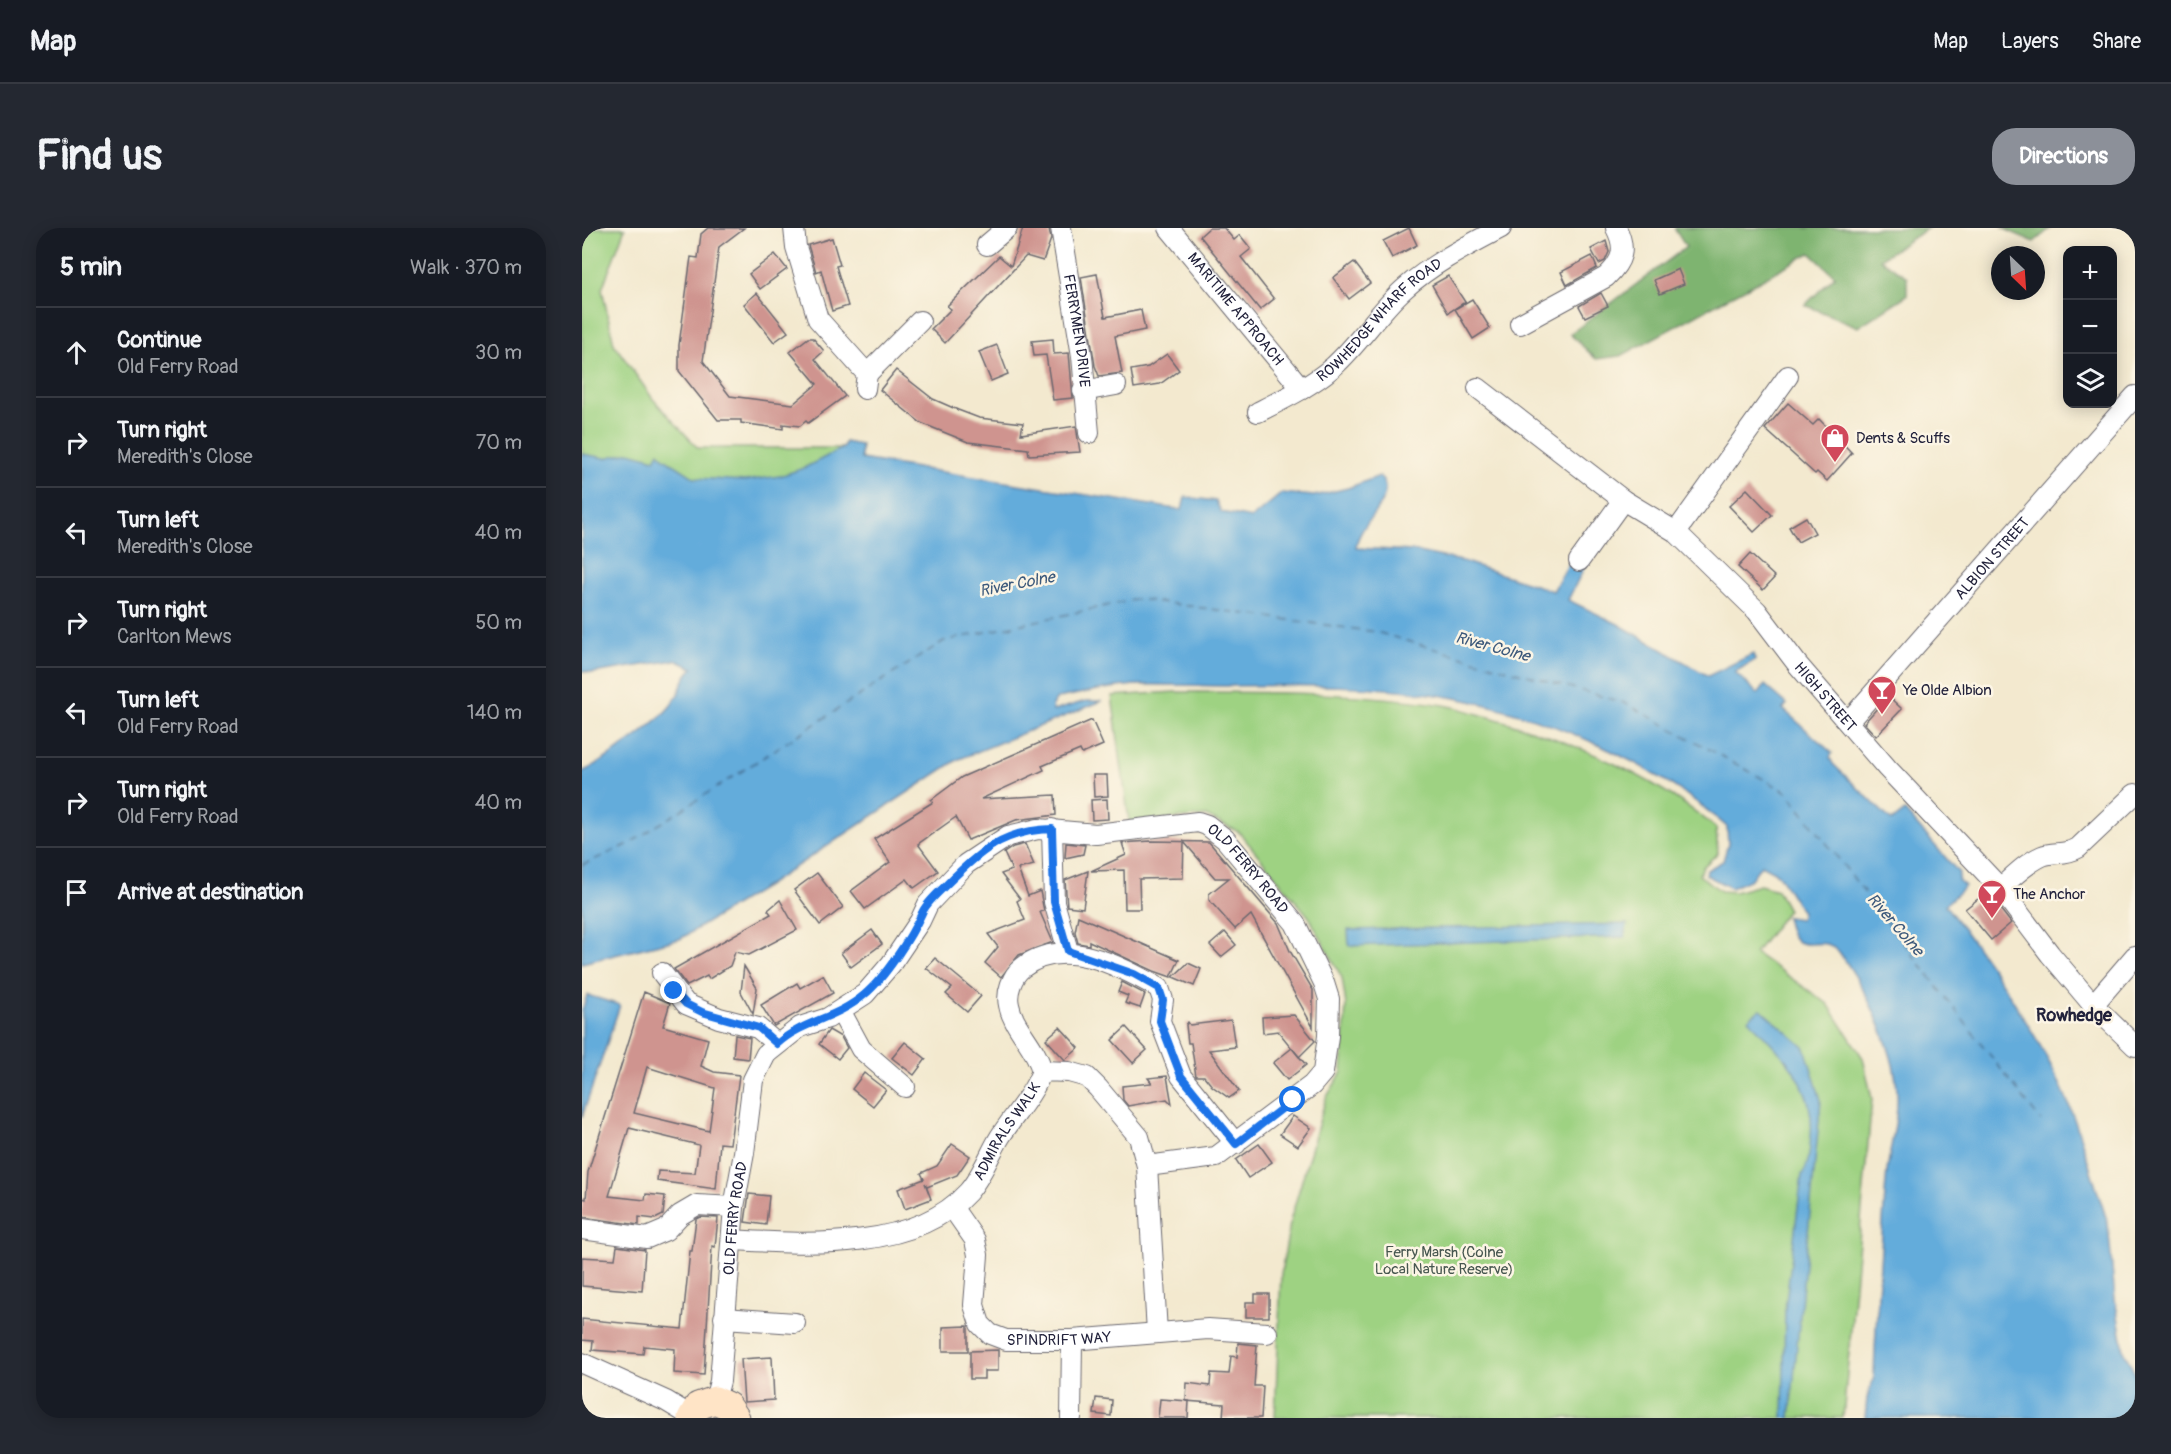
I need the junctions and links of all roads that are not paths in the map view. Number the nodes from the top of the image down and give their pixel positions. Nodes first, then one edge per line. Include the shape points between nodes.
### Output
1 (794, 228) edge
2 (1007, 228) edge
3 (1061, 228) edge
4 (1169, 228) edge
5 (1501, 228) edge
6 (1616, 228) edge
7 (987, 245) dead end
8 (920, 321) dead end
9 (1520, 324) dead end
10 (1788, 376) dead end
11 (1116, 385) dead end
12 (1478, 388) dead end
13 (1302, 389) junction
14 (1083, 391) junction
15 (2135, 396) edge
16 (1258, 412) dead end
17 (1089, 433) dead end
18 (1623, 500) junction
19 (1676, 532) junction
20 (1578, 561) dead end
21 (1848, 722) junction
22 (2135, 794) edge
23 (1052, 829) junction
24 (2000, 888) junction
25 (1068, 951) junction
26 (2135, 956) edge
27 (662, 973) dead end
28 (2093, 1005) junction
29 (841, 1012) junction
30 (777, 1044) junction
31 (2135, 1046) edge
32 (1042, 1071) junction
33 (905, 1087) dead end
34 (1236, 1144) junction
35 (1147, 1166) junction
36 (734, 1207) junction
37 (952, 1208) junction
38 (582, 1229) edge
39 (732, 1240) junction
40 (724, 1318) junction
41 (795, 1323) dead end
42 (1157, 1332) junction
43 (1267, 1333) dead end
44 (1072, 1340) junction
45 (582, 1363) edge
46 (715, 1400) junction
47 (691, 1417) edge
48 (736, 1418) edge
49 (1071, 1418) edge

1 - 8 street via 818,319 866,382
2 - 7 street
3 - 14 street, FERRYMEN DRIVE via 1082,356
4 - 13 street, MARITIME APPROACH
5 - 13 street, ROWHEDGE WHARF ROAD via 1446,257 1406,288 1334,366
6 - 9 street via 1623,248 1614,269
10 - 19 street
11 - 14 street
12 - 18 street, HIGH STREET
13 - 16 street, ROWHEDGE WHARF ROAD
14 - 17 street, FERRYMEN DRIVE
15 - 21 street, ALBION STREET
18 - 19 street, HIGH STREET
18 - 20 street
19 - 21 street, HIGH STREET via 1757,611
21 - 24 street, HIGH STREET
22 - 24 street via 2078,848 2067,854 2044,855
23 - 25 street via 1054,902
23 - 29 street, OLD FERRY ROAD via 1008,836 966,864 928,904 875,985
23 - 34 street, OLD FERRY ROAD via 1096,834 1198,822 1207,825 1225,839 1294,923 1329,999 1323,1072 1312,1085
24 - 28 street, HIGH STREET
25 - 32 street via 1055,952 1028,964 1019,970 1010,989 1008,1005 1038,1055
25 - 34 street via 1134,974 1159,988 1163,1000 1160,1021 1181,1076
26 - 28 street
27 - 30 street via 686,1004 759,1028
28 - 31 street, HIGH STREET
29 - 30 street, OLD FERRY ROAD via 800,1028
29 - 33 street via 861,1049
30 - 36 street, OLD FERRY ROAD via 766,1054 753,1080
32 - 35 street, ADMIRALS WALK via 1069,1072 1093,1082 1139,1137
32 - 37 street, ADMIRALS WALK via 981,1174
34 - 35 street, OLD FERRY ROAD via 1207,1160
35 - 42 street, ADMIRALS WALK
36 - 38 street via 697,1205 666,1230 647,1238
36 - 39 street, OLD FERRY ROAD
37 - 39 street, ADMIRALS WALK via 926,1221 865,1240 808,1244
37 - 44 street, SPINDRIFT WAY via 975,1240 978,1255 974,1305 980,1324 990,1334 1006,1340
39 - 40 street, OLD FERRY ROAD
40 - 41 street
40 - 46 street, OLD FERRY ROAD via 720,1382
42 - 43 street, SPINDRIFT WAY via 1236,1329
42 - 44 street, SPINDRIFT WAY
44 - 49 street
45 - 47 street via 666,1401
46 - 47 main road via 698,1406
46 - 48 main road via 728,1406

